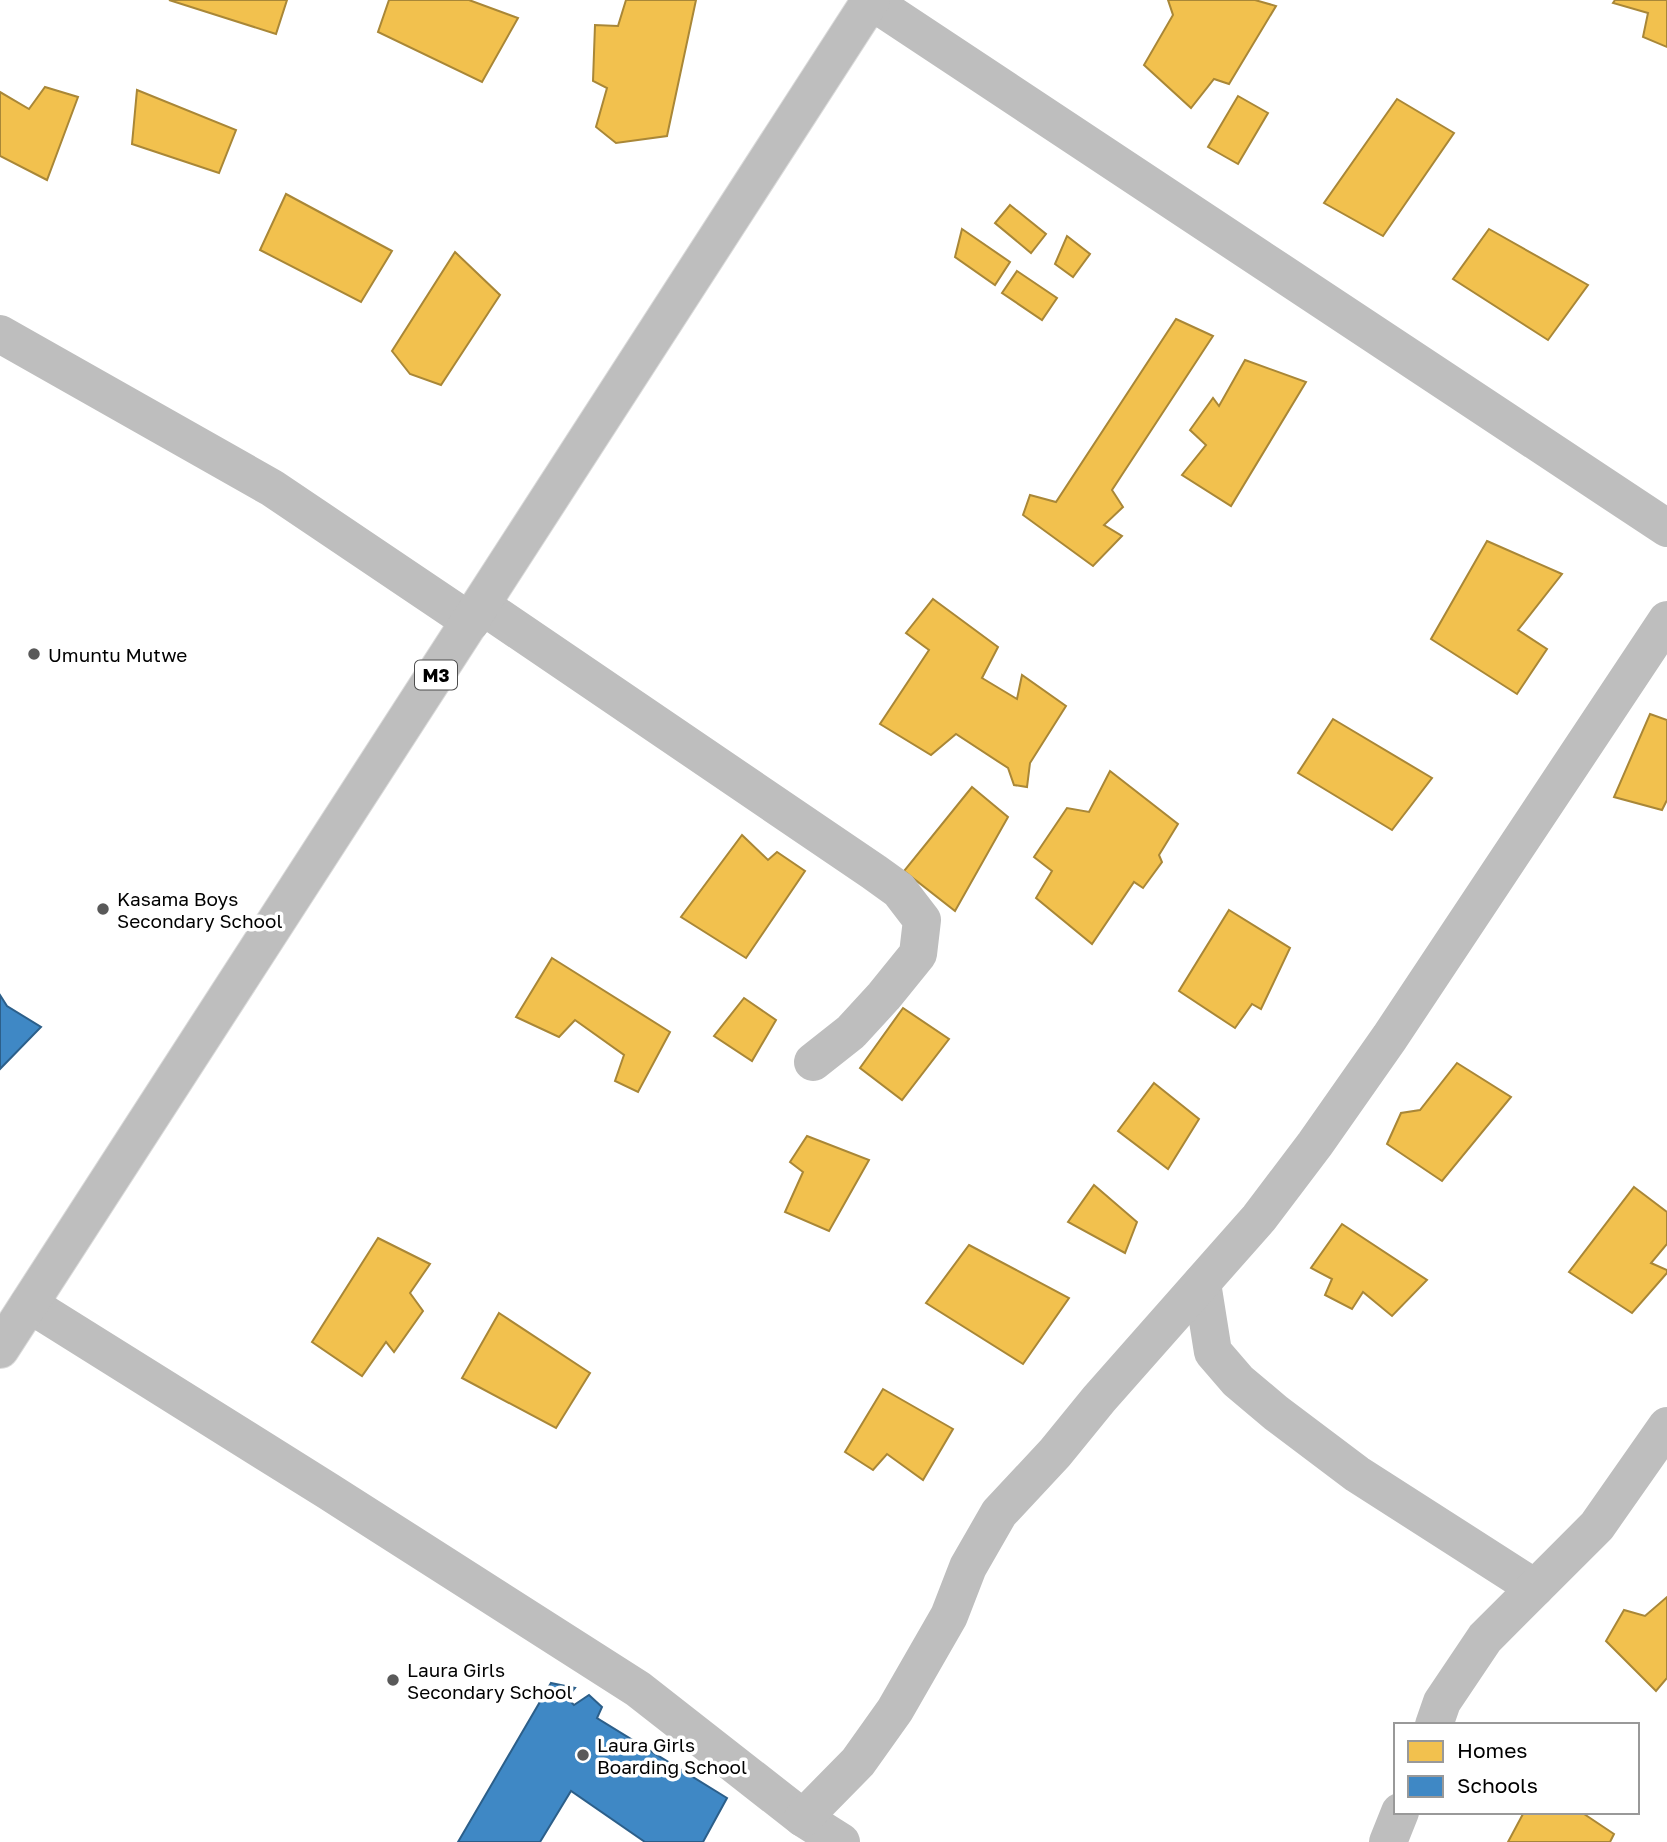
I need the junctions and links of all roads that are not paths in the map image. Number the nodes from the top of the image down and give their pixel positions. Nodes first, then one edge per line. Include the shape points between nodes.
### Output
1 (871, 1) edge
2 (0, 334) edge
3 (1667, 528) edge
4 (476, 613) junction
5 (1667, 620) edge
6 (813, 1062) dead end
7 (1202, 1283) junction
8 (29, 1304) junction
9 (0, 1349) edge
10 (1667, 1426) edge
11 (1535, 1588) junction
12 (1435, 1723) edge
13 (1399, 1814) edge
14 (803, 1818) junction
15 (841, 1842) edge
16 (1388, 1842) edge

1 - 3 street
1 - 4 street, M3
2 - 4 street via 272,488
4 - 6 street via 874,872 899,890 922,920 918,954 851,1032
4 - 8 street, M3
5 - 7 street via 1323,1134
7 - 11 street via 1213,1352 1238,1381 1357,1474
7 - 14 street via 999,1513 968,1567 949,1616 895,1710 858,1762
8 - 9 street, M3
8 - 14 street via 638,1689
10 - 11 street via 1597,1526
11 - 12 street via 1485,1638 1442,1702
13 - 16 street
14 - 15 street

